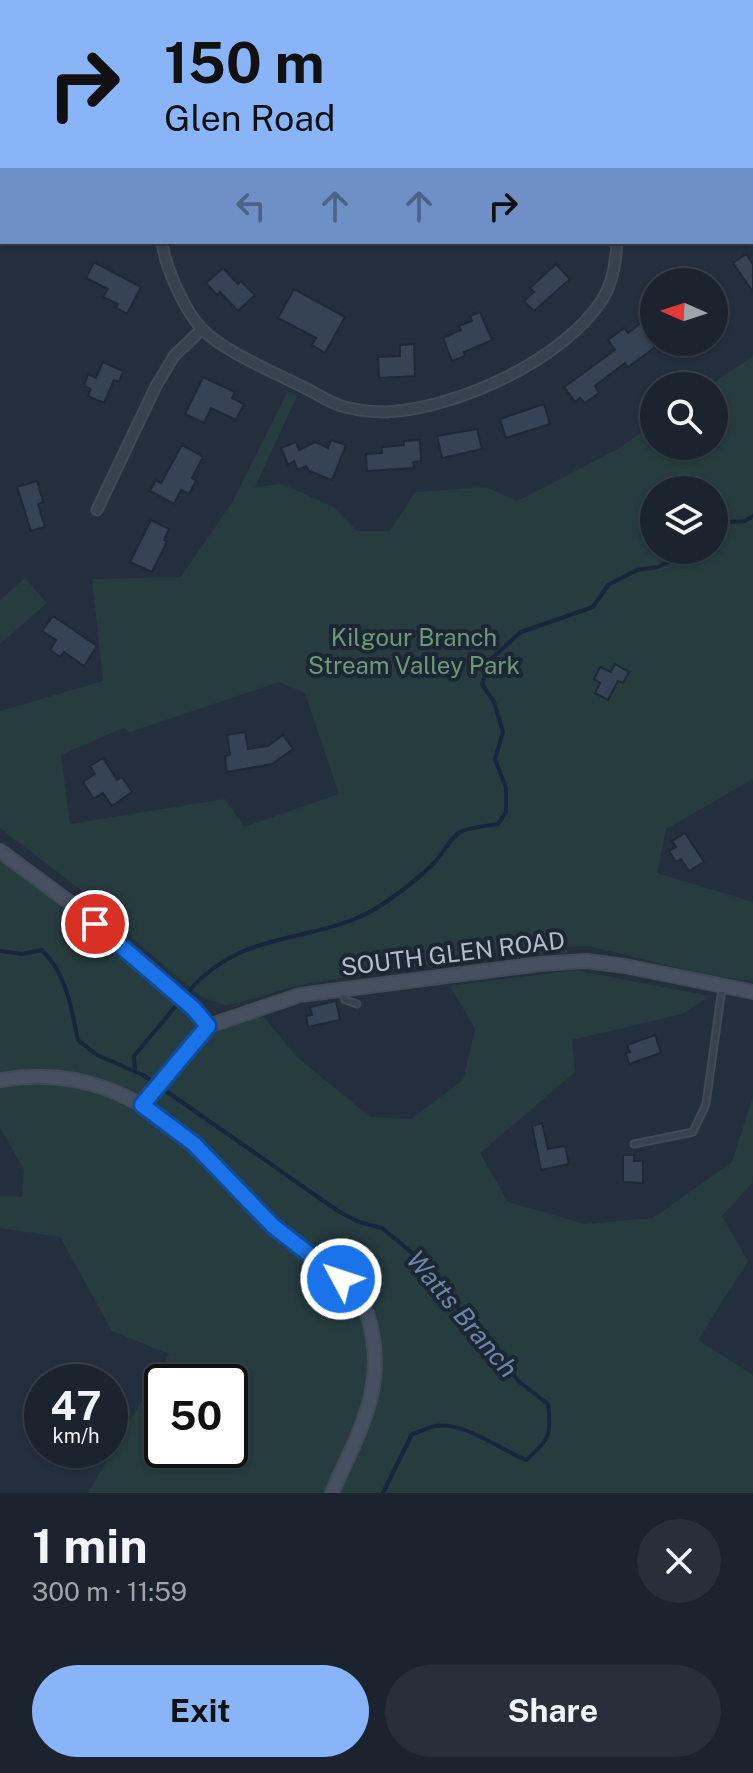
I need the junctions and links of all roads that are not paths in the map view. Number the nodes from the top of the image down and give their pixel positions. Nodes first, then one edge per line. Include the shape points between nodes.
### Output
1 (162, 244) edge
2 (617, 244) edge
3 (202, 329) junction
4 (97, 510) dead end
5 (0, 851) edge
6 (722, 987) junction
7 (341, 990) junction
8 (753, 992) edge
9 (357, 1004) dead end
10 (208, 1026) junction
11 (0, 1080) edge
12 (142, 1105) junction
13 (634, 1144) dead end
14 (332, 1493) edge

1 - 3 street via 175,286
2 - 3 street via 603,299 563,340 488,387 432,405 386,412 344,407 240,355
3 - 4 street via 174,356 156,386
5 - 10 main road via 77,908
6 - 7 main road, SOUTH GLEN ROAD via 586,961
6 - 8 main road, SOUTH GLEN ROAD
6 - 13 lane via 706,1104 693,1132
7 - 9 lane via 345,1000
7 - 10 main road, SOUTH GLEN ROAD via 300,995
10 - 12 main road
11 - 12 main road via 31,1075 93,1083
12 - 14 main road via 194,1144 273,1226 337,1275 368,1317 376,1378

